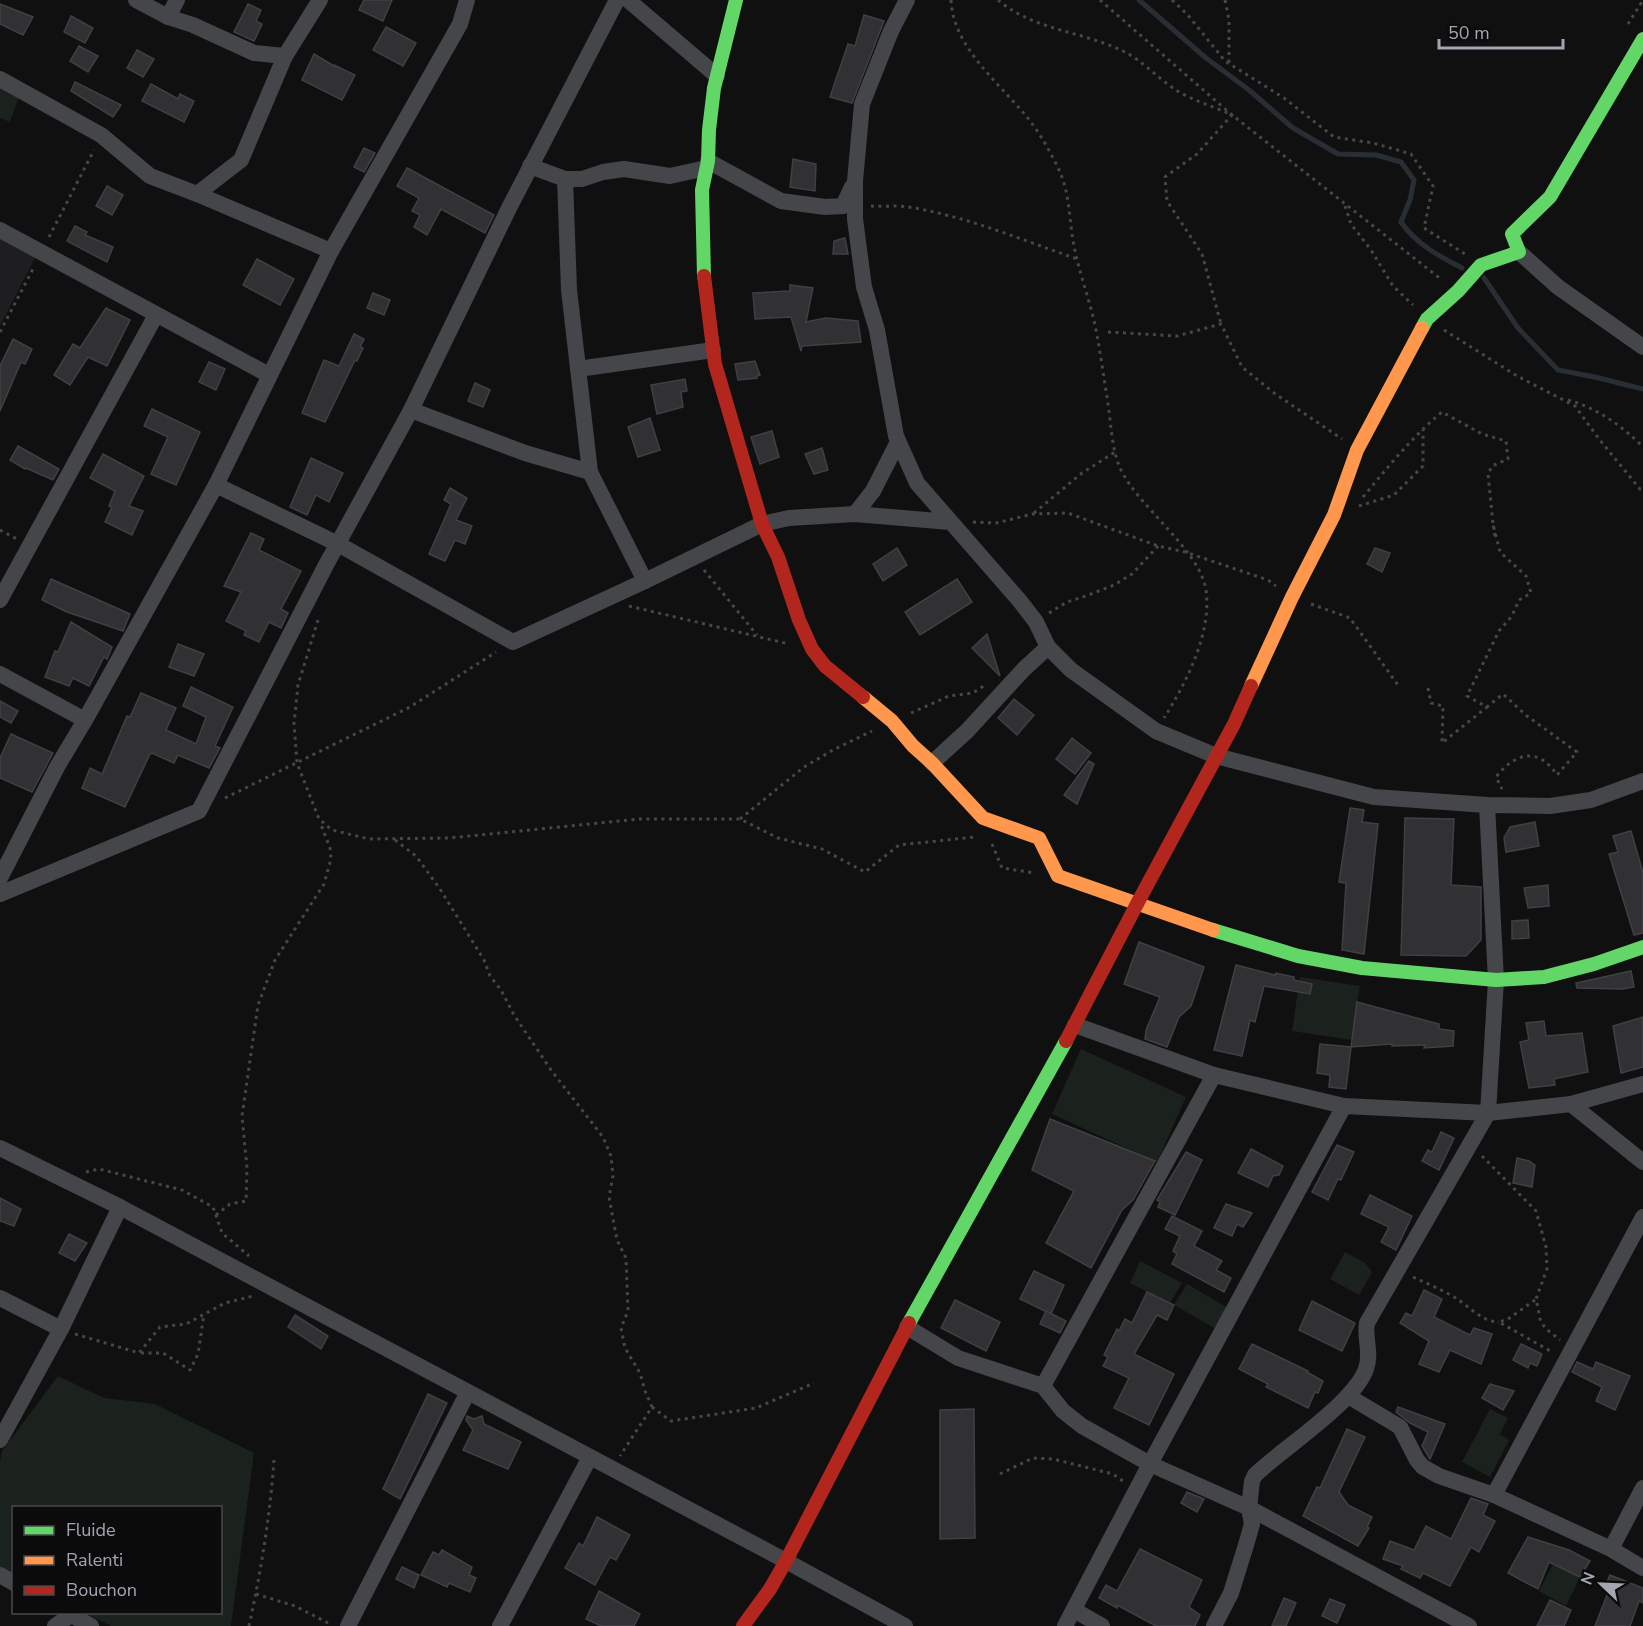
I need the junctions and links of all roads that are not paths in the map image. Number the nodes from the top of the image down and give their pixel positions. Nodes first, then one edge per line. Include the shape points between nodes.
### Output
1 (136, 0) edge
2 (177, 0) edge
3 (320, 0) edge
4 (467, 0) edge
5 (617, 0) edge
6 (628, 0) edge
7 (736, 0) edge
8 (907, 0) edge
9 (168, 17) junction
10 (1643, 39) edge
11 (285, 56) junction
12 (717, 76) junction
13 (0, 79) edge
14 (707, 164) junction
15 (530, 166) junction
16 (565, 179) junction
17 (855, 181) junction
18 (197, 194) junction
19 (0, 230) edge
20 (331, 250) junction
21 (1519, 252) junction
22 (156, 315) junction
23 (1643, 347) edge
24 (713, 350) junction
25 (578, 369) junction
26 (269, 375) junction
27 (411, 410) junction
28 (898, 442) junction
29 (590, 472) junction
30 (216, 484) junction
31 (855, 514) junction
32 (950, 522) junction
33 (762, 524) junction
34 (338, 544) junction
35 (645, 581) junction
36 (0, 600) edge
37 (1048, 647) junction
38 (0, 674) edge
39 (85, 720) junction
40 (1216, 756) junction
41 (932, 763) junction
42 (1643, 781) edge
43 (1487, 805) junction
44 (0, 878) edge
45 (0, 894) edge
46 (1138, 902) junction
47 (1643, 947) edge
48 (1496, 980) junction
49 (1075, 1025) junction
50 (1214, 1075) junction
51 (1643, 1083) edge
52 (1571, 1104) junction
53 (1344, 1106) junction
54 (1488, 1113) junction
55 (0, 1148) edge
56 (1643, 1162) edge
57 (120, 1207) junction
58 (1643, 1218) edge
59 (0, 1298) edge
60 (907, 1327) junction
61 (61, 1329) junction
62 (1043, 1386) junction
63 (468, 1392) junction
64 (1348, 1396) junction
65 (0, 1440) edge
66 (590, 1457) junction
67 (1150, 1464) junction
68 (1643, 1488) edge
69 (1494, 1495) junction
70 (1250, 1508) junction
71 (1611, 1549) junction
72 (786, 1561) junction
73 (1643, 1568) edge
74 (1074, 1610) junction
75 (68, 1614) edge
76 (346, 1625) edge
77 (55, 1626) edge
78 (92, 1626) edge
79 (500, 1626) edge
80 (743, 1626) edge
81 (904, 1626) edge
82 (1065, 1626) edge
83 (1102, 1626) edge
84 (1214, 1626) edge
85 (1469, 1626) edge

1 - 9 street
2 - 9 street
3 - 11 street
4 - 20 street via 460,24
5 - 15 street
6 - 12 street
7 - 12 street
8 - 17 street via 862,104
9 - 11 street via 254,53
10 - 21 street via 1550,197 1512,234
11 - 18 street via 241,160
12 - 14 street
13 - 18 street via 101,135 150,176
14 - 16 street via 670,176 624,169
14 - 17 street via 781,201 825,207 843,206
14 - 24 street via 702,190 703,272
15 - 16 street
15 - 27 street
16 - 25 street
17 - 28 street via 864,287 877,330
18 - 20 street
19 - 22 street
20 - 26 street
21 - 23 street via 1558,287
21 - 40 street via 1481,265 1427,319 1357,450 1334,515
22 - 26 street
22 - 36 street
24 - 25 street
24 - 33 street
25 - 29 street
26 - 30 street
27 - 29 street via 464,432
27 - 34 street
28 - 31 street via 873,491
28 - 32 street via 917,483
29 - 35 street
30 - 34 street
30 - 39 street
31 - 32 street
31 - 33 street via 789,518
32 - 37 street via 1019,600
33 - 35 street
33 - 41 street via 812,649
34 - 35 street via 513,642
34 - 45 street via 199,811
37 - 40 street via 1071,670 1156,731
37 - 41 street
38 - 39 street
39 - 44 street
40 - 43 street via 1374,797
40 - 46 street
41 - 46 street via 983,818 1039,838 1058,876
42 - 43 street via 1591,800 1550,806
43 - 48 street
46 - 48 street via 1298,956 1362,968
46 - 49 street
47 - 48 street via 1544,977
48 - 54 street
49 - 50 street
49 - 60 street
50 - 53 street
50 - 62 street
51 - 52 street
52 - 54 street
52 - 56 street
53 - 54 street
53 - 67 street
54 - 64 street via 1367,1323 1369,1357 1365,1371
55 - 57 street
57 - 61 street
57 - 63 street
58 - 69 street
59 - 61 street
60 - 62 street via 958,1358
60 - 72 street
61 - 65 street
62 - 67 street via 1072,1420
63 - 66 street
63 - 76 street
64 - 69 street via 1400,1427 1424,1467 1438,1476
64 - 70 street via 1256,1475
66 - 72 street
66 - 79 street
67 - 70 street
67 - 74 street
68 - 71 street
69 - 71 street
70 - 84 street via 1252,1524 1241,1562
70 - 85 street
71 - 73 street
72 - 80 street
72 - 81 street
74 - 82 street
74 - 83 street
75 - 77 street
75 - 78 street

